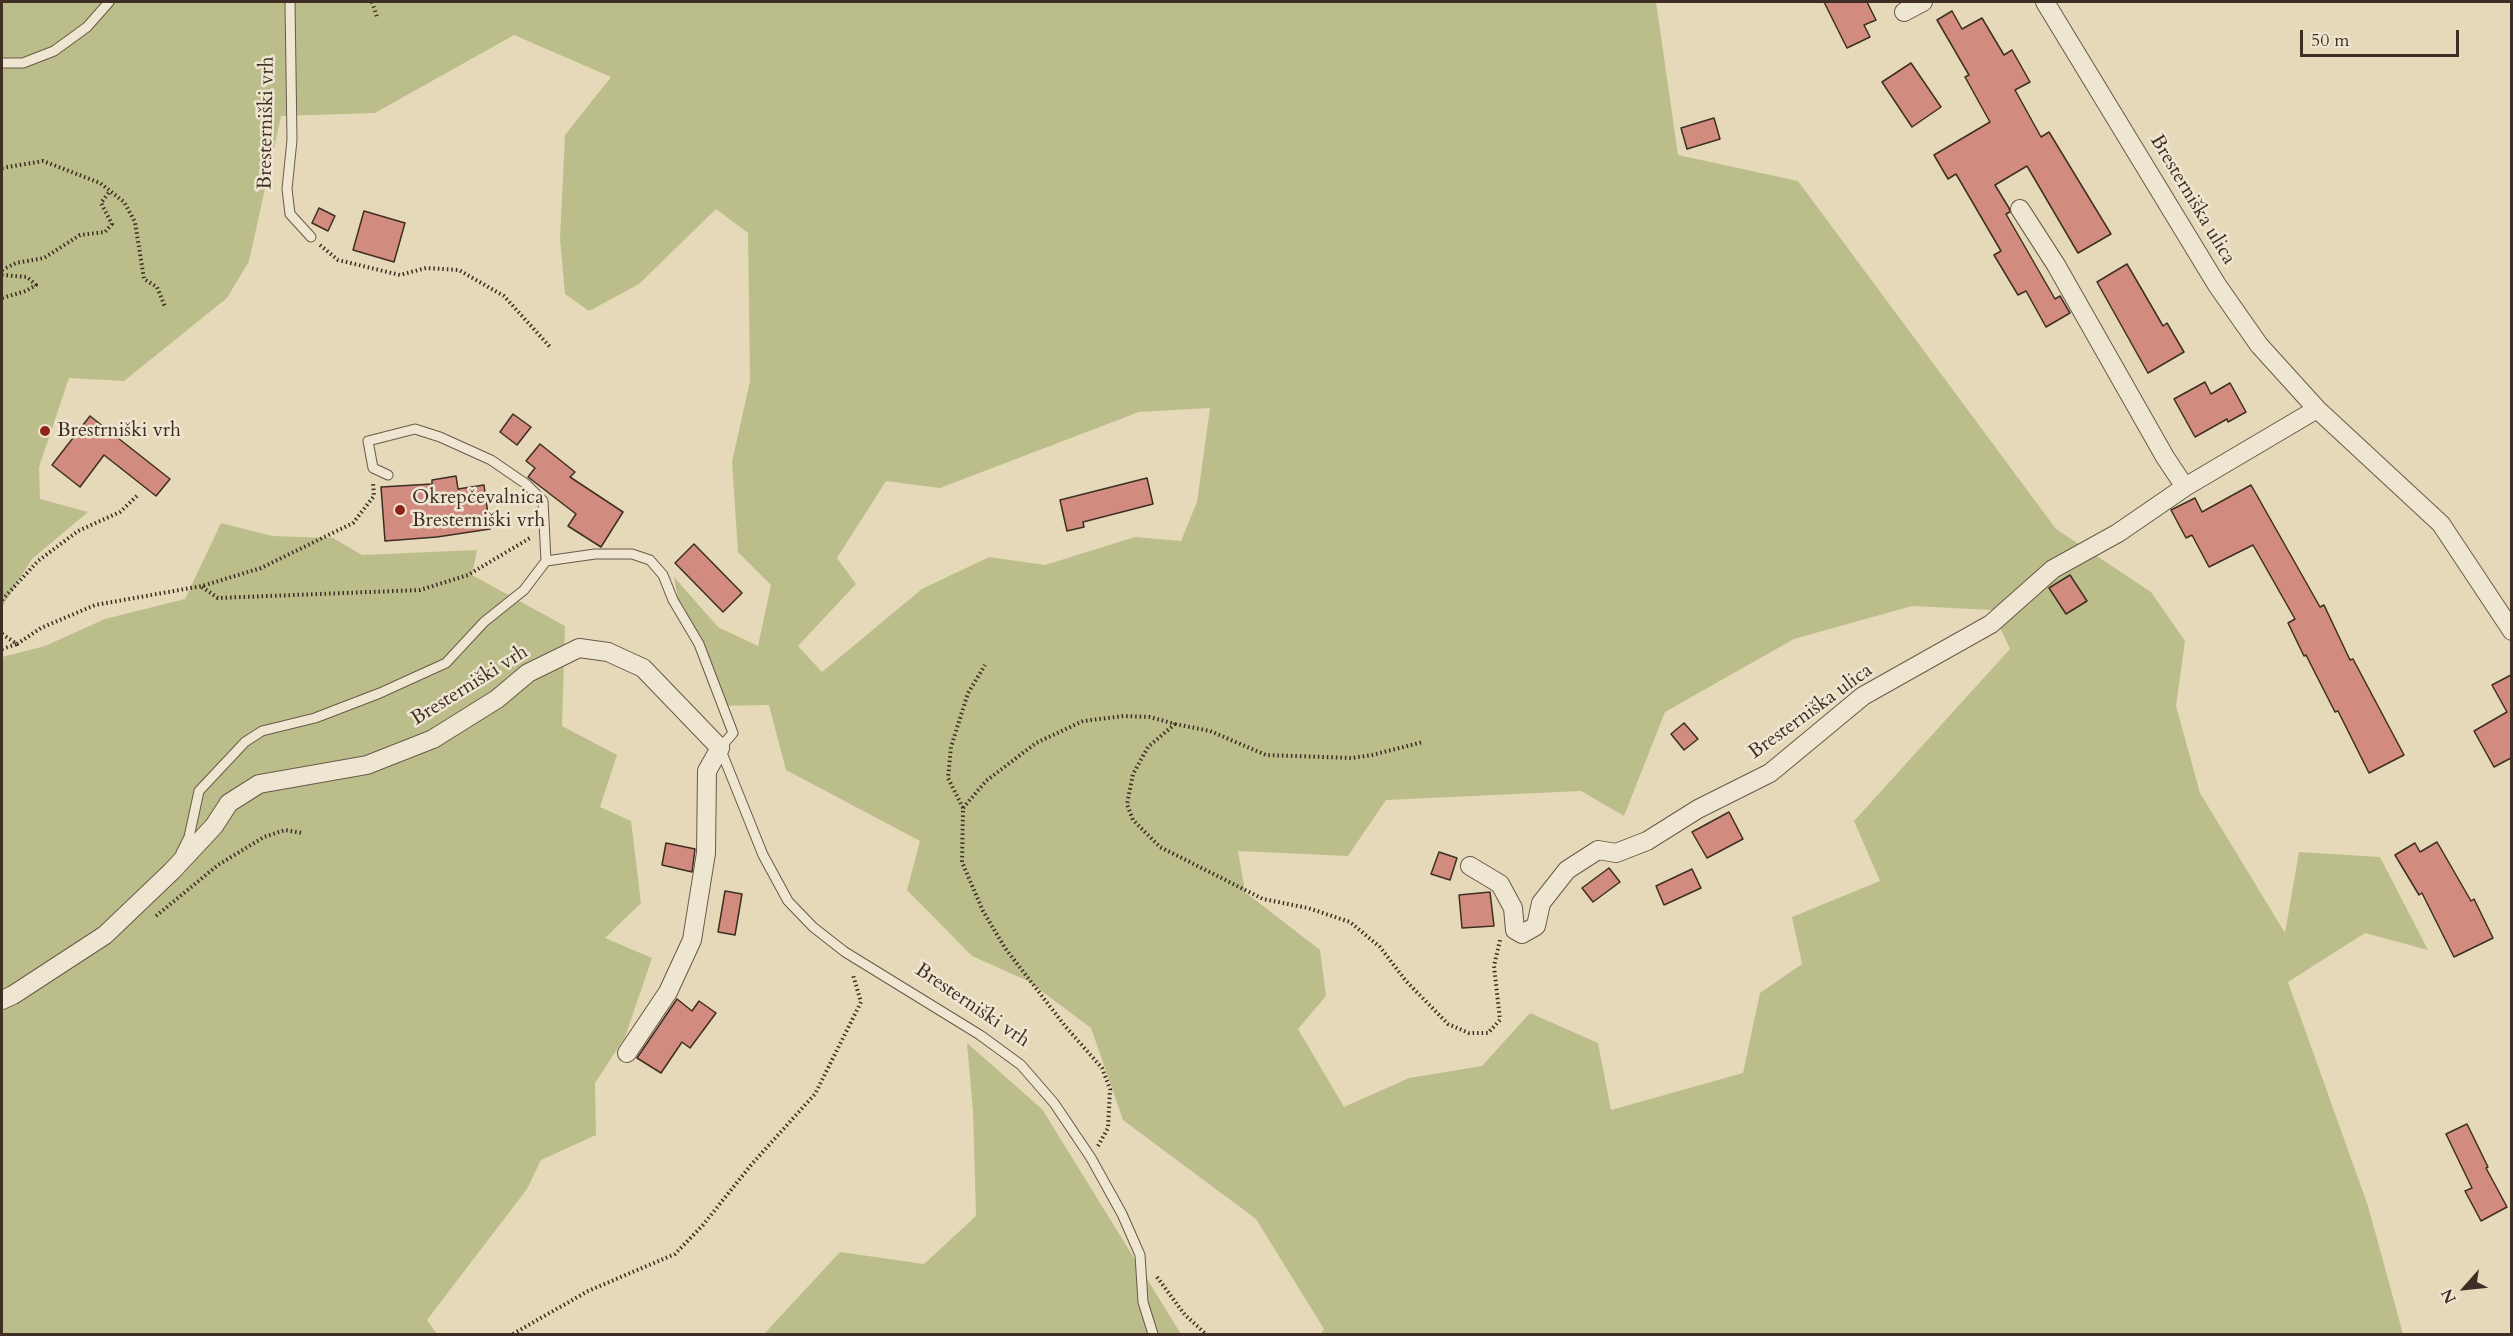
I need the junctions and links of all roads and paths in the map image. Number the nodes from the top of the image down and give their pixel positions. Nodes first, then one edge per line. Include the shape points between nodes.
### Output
1 (109, 2) edge
2 (290, 2) edge
3 (372, 2) edge
4 (1923, 2) edge
5 (2045, 2) edge
6 (1904, 12) dead end
7 (377, 17) dead end
8 (2, 63) edge
9 (2, 168) edge
10 (110, 191) junction
11 (2020, 209) dead end
12 (311, 237) joint
13 (2, 270) edge
14 (2, 275) edge
15 (2, 298) edge
16 (165, 307) dead end
17 (551, 348) dead end
18 (2317, 410) junction
19 (373, 468) junction
20 (388, 475) dead end
21 (2185, 487) junction
22 (139, 494) dead end
23 (543, 530) junction
24 (546, 561) junction
25 (201, 586) junction
26 (2, 600) edge
27 (2511, 631) edge
28 (2, 634) edge
29 (17, 644) junction
30 (2, 649) edge
31 (985, 664) dead end
32 (1175, 724) junction
33 (1423, 742) dead end
34 (720, 748) junction
35 (963, 808) junction
36 (302, 833) dead end
37 (1470, 866) dead end
38 (172, 871) junction
39 (153, 918) dead end
40 (1515, 930) junction
41 (844, 952) junction
42 (2, 1000) edge
43 (627, 1053) dead end
44 (1091, 1158) junction
45 (1140, 1255) junction
46 (513, 1335) edge
47 (1153, 1335) edge
48 (1206, 1335) edge

1 - 8 lane via 87,27 54,51 23,63
2 - 12 lane, Bresterniški vrh via 292,140 287,189 290,214
3 - 7 path
4 - 6 street
5 - 18 street, Bresterniška ulica via 2217,285 2259,345
9 - 10 path via 43,161 100,183
10 - 13 path via 101,203 112,224 105,232 80,235 44,258
10 - 16 path via 124,202 135,222 144,279 157,287
11 - 21 street
12 - 17 path via 338,260 400,275 426,268 459,270 504,296
14 - 15 path via 27,277 36,285
18 - 21 street, Bresterniška ulica
18 - 27 street, Bresterniška ulica via 2441,524
19 - 20 lane
19 - 23 lane via 368,441 415,429 440,436 491,460 526,484 543,501
19 - 25 path via 374,496 353,523 261,568
21 - 40 street, Bresterniška ulica via 2118,533 2053,569 1991,624 1863,696 1770,773 1698,809 1647,841 1616,853 1598,850 1567,870 1541,903 1536,926 1522,934
22 - 26 path via 120,512 78,531 38,561
23 - 24 lane
23 - 25 path via 468,575 420,590 218,598
24 - 34 lane via 596,554 632,554 650,560 663,575 699,644 730,724 733,733
24 - 38 lane, Bresterniški vrh via 524,590 484,622 446,663 315,718 262,731 245,742 199,791 189,837
25 - 29 path via 95,605 41,628
28 - 29 path
29 - 30 path
31 - 35 path via 968,693 951,747 948,778
32 - 33 path via 1210,731 1266,754 1352,758
32 - 35 path via 1150,717 1124,716 1083,721 1036,743 986,781
32 - 40 path via 1148,747 1133,774 1127,804 1132,820 1160,847 1263,899 1350,922 1380,947 1406,981 1448,1024 1469,1033 1488,1033 1500,1020 1494,966 1500,939
34 - 38 street, Bresterniški vrh via 643,668 608,652 579,648 528,673 433,740 367,765 259,784 229,802 214,826
34 - 41 lane, Bresterniški vrh via 763,855 788,901
34 - 43 street via 707,771 706,853 692,940 668,992
35 - 44 path via 962,862 983,911 1037,991 1102,1068 1110,1089 1108,1128
36 - 39 path via 285,830 264,837 218,865
37 - 40 street via 1500,884 1513,908
38 - 42 street, Bresterniški vrh via 105,935
41 - 44 lane, Bresterniški vrh via 980,1035 1021,1065
41 - 46 path via 861,1002 815,1094 703,1225 675,1254 588,1291
44 - 45 lane, Bresterniški vrh
45 - 47 lane, Bresterniški vrh via 1143,1302
45 - 48 path via 1185,1315

